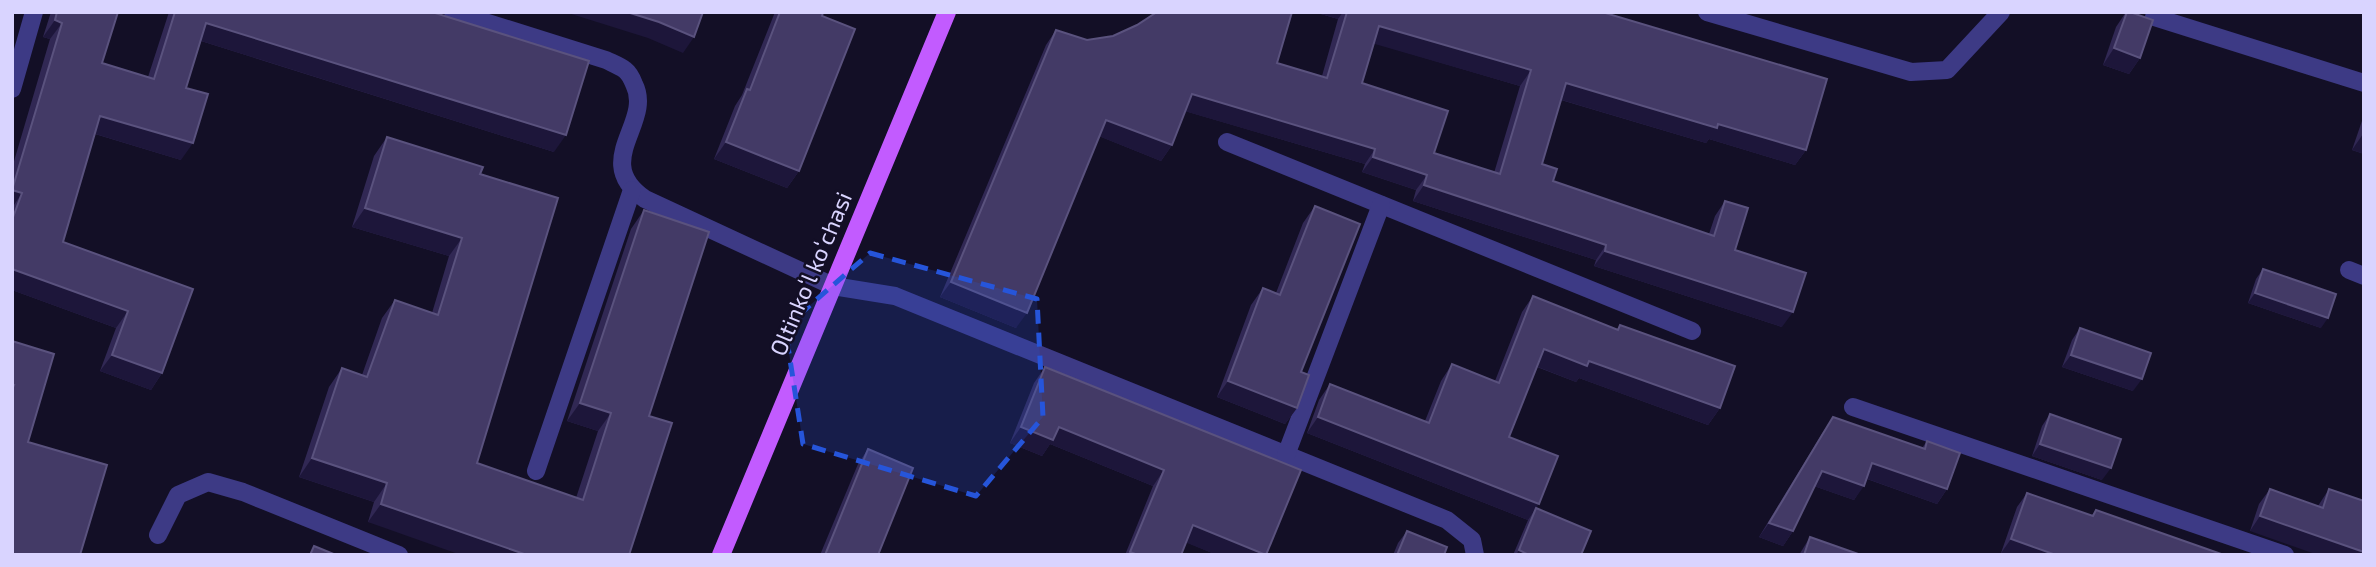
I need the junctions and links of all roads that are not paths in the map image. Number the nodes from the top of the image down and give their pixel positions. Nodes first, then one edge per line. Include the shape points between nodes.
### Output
1 (34, 12) edge
2 (453, 12) edge
3 (947, 12) edge
4 (1707, 12) edge
5 (2001, 12) edge
6 (2156, 12) edge
7 (2364, 83) edge
8 (12, 89) edge
9 (1227, 142) dead end
10 (632, 190) junction
11 (1381, 205) junction
12 (833, 286) junction
13 (1692, 331) dead end
14 (1853, 407) dead end
15 (1286, 456) junction
16 (536, 471) dead end
17 (158, 535) dead end
18 (399, 555) edge
19 (721, 555) edge
20 (1475, 555) edge
21 (2285, 555) edge

1 - 8 street
2 - 10 street via 606,60 627,71 637,91 622,158
3 - 12 main road, Oltinkoʻl koʻchasi
4 - 5 street via 1911,72 1947,70
6 - 7 street via 2154,17
9 - 11 street
10 - 12 street
10 - 16 street
11 - 13 street
11 - 15 street
12 - 15 street via 895,296
12 - 19 main road, Oltinkoʻl koʻchasi
14 - 21 street
15 - 20 street via 1447,520 1472,540
17 - 18 street via 178,495 208,482

